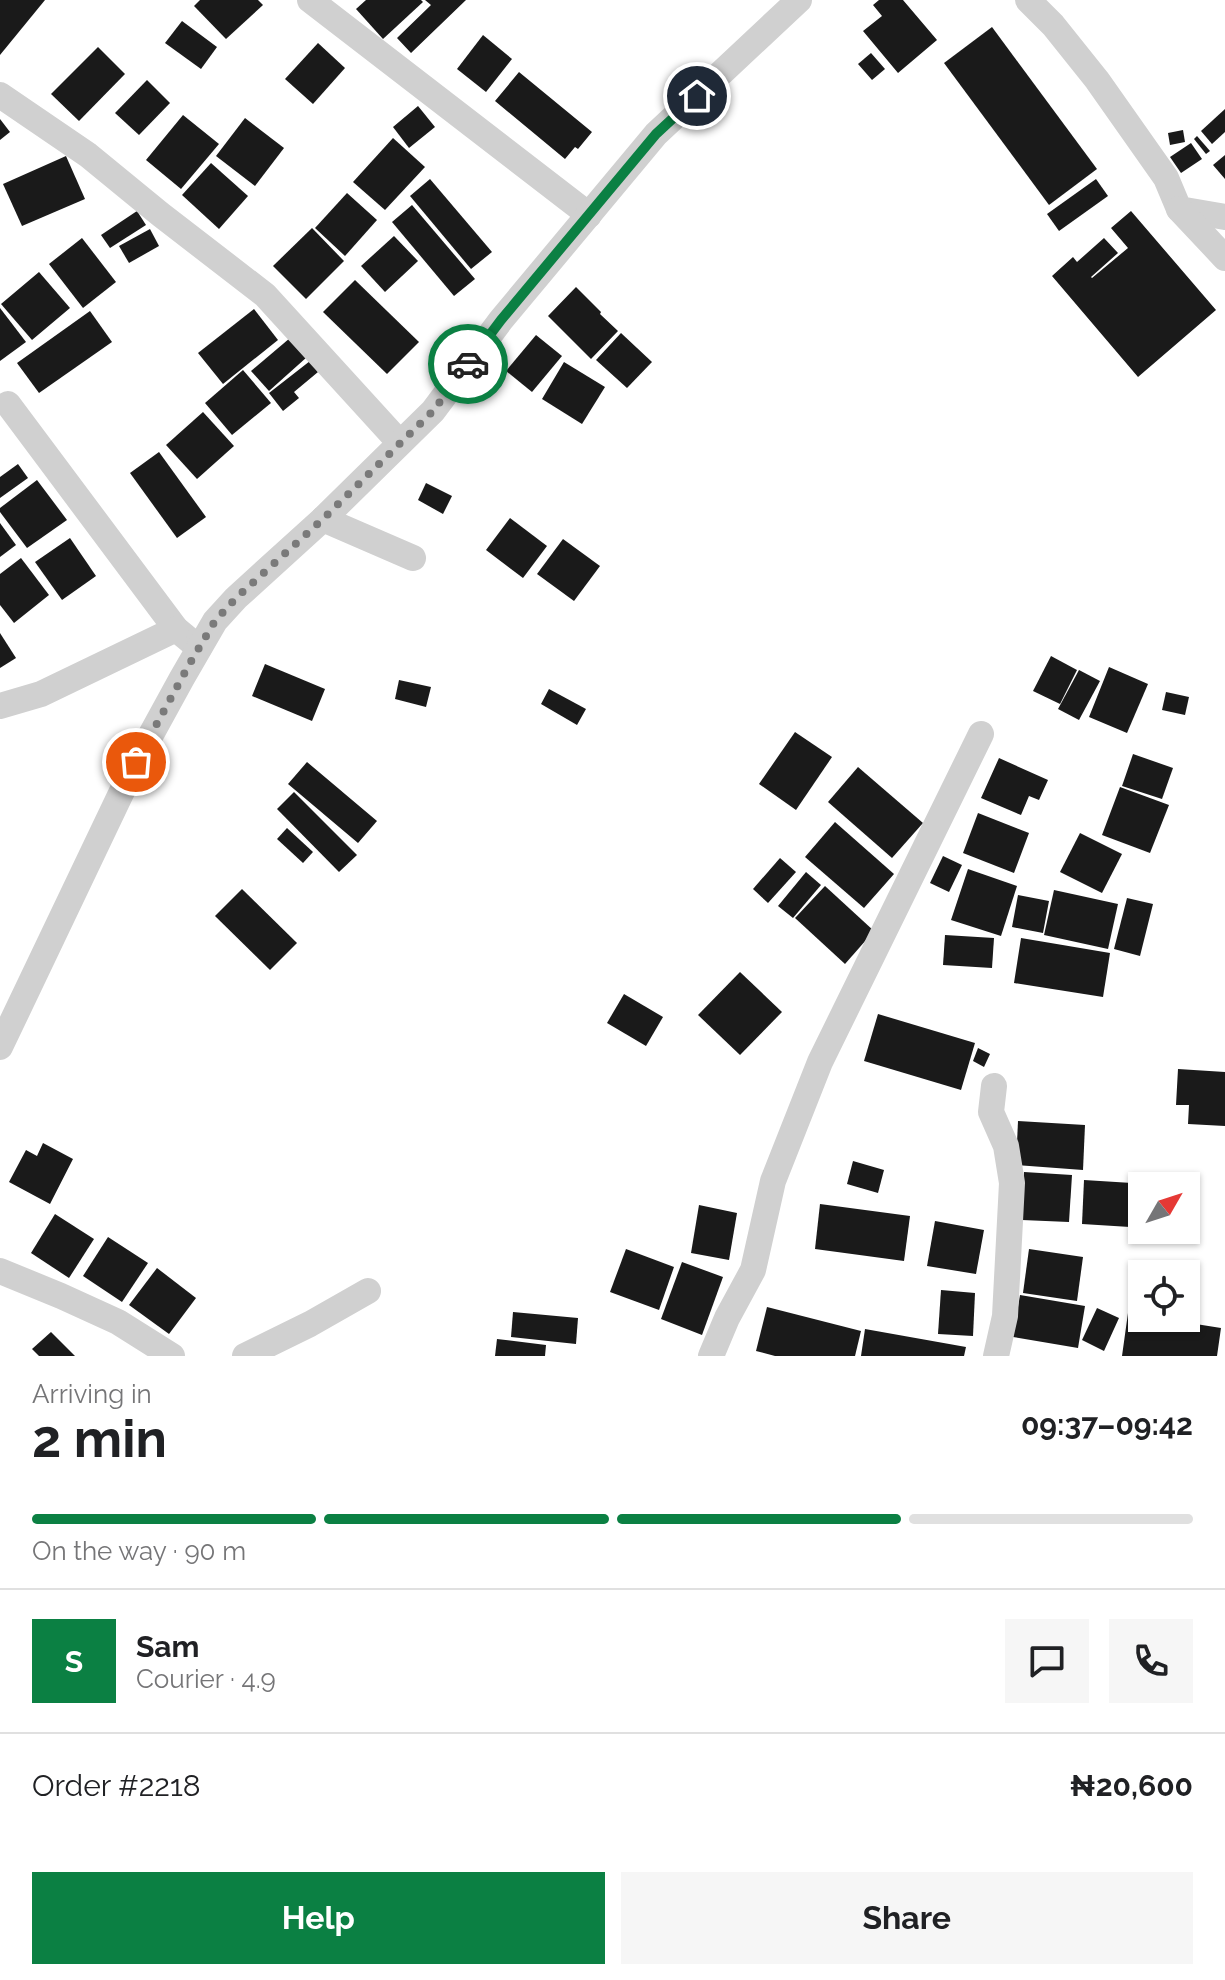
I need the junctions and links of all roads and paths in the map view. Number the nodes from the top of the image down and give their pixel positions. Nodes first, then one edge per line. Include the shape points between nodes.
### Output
1 (310, 0) edge
2 (799, 0) edge
3 (1028, 0) edge
4 (0, 95) edge
5 (1179, 209) junction
6 (589, 215) junction
7 (1225, 217) edge
8 (1225, 258) edge
9 (8, 404) dead end
10 (400, 443) junction
11 (323, 519) junction
12 (413, 558) dead end
13 (176, 629) junction
14 (199, 648) junction
15 (0, 706) edge
16 (981, 734) dead end
17 (0, 1047) edge
18 (994, 1086) dead end
19 (0, 1271) edge
20 (368, 1291) dead end
21 (172, 1356) edge
22 (245, 1356) edge
23 (711, 1356) edge
24 (996, 1356) edge

1 - 6 street
2 - 6 street via 656,134
3 - 5 street via 1097,80 1166,178
4 - 10 street via 88,155 265,295
5 - 7 street
5 - 8 street
6 - 10 street via 433,411
9 - 13 street
10 - 11 street
11 - 12 street
11 - 14 street via 236,598
13 - 14 street
13 - 15 street via 41,694
14 - 17 street via 136,762
16 - 23 street via 820,1062 773,1181 753,1270
18 - 24 street via 991,1112 1006,1146 1012,1183 1005,1316
19 - 21 street via 118,1322
20 - 22 street

